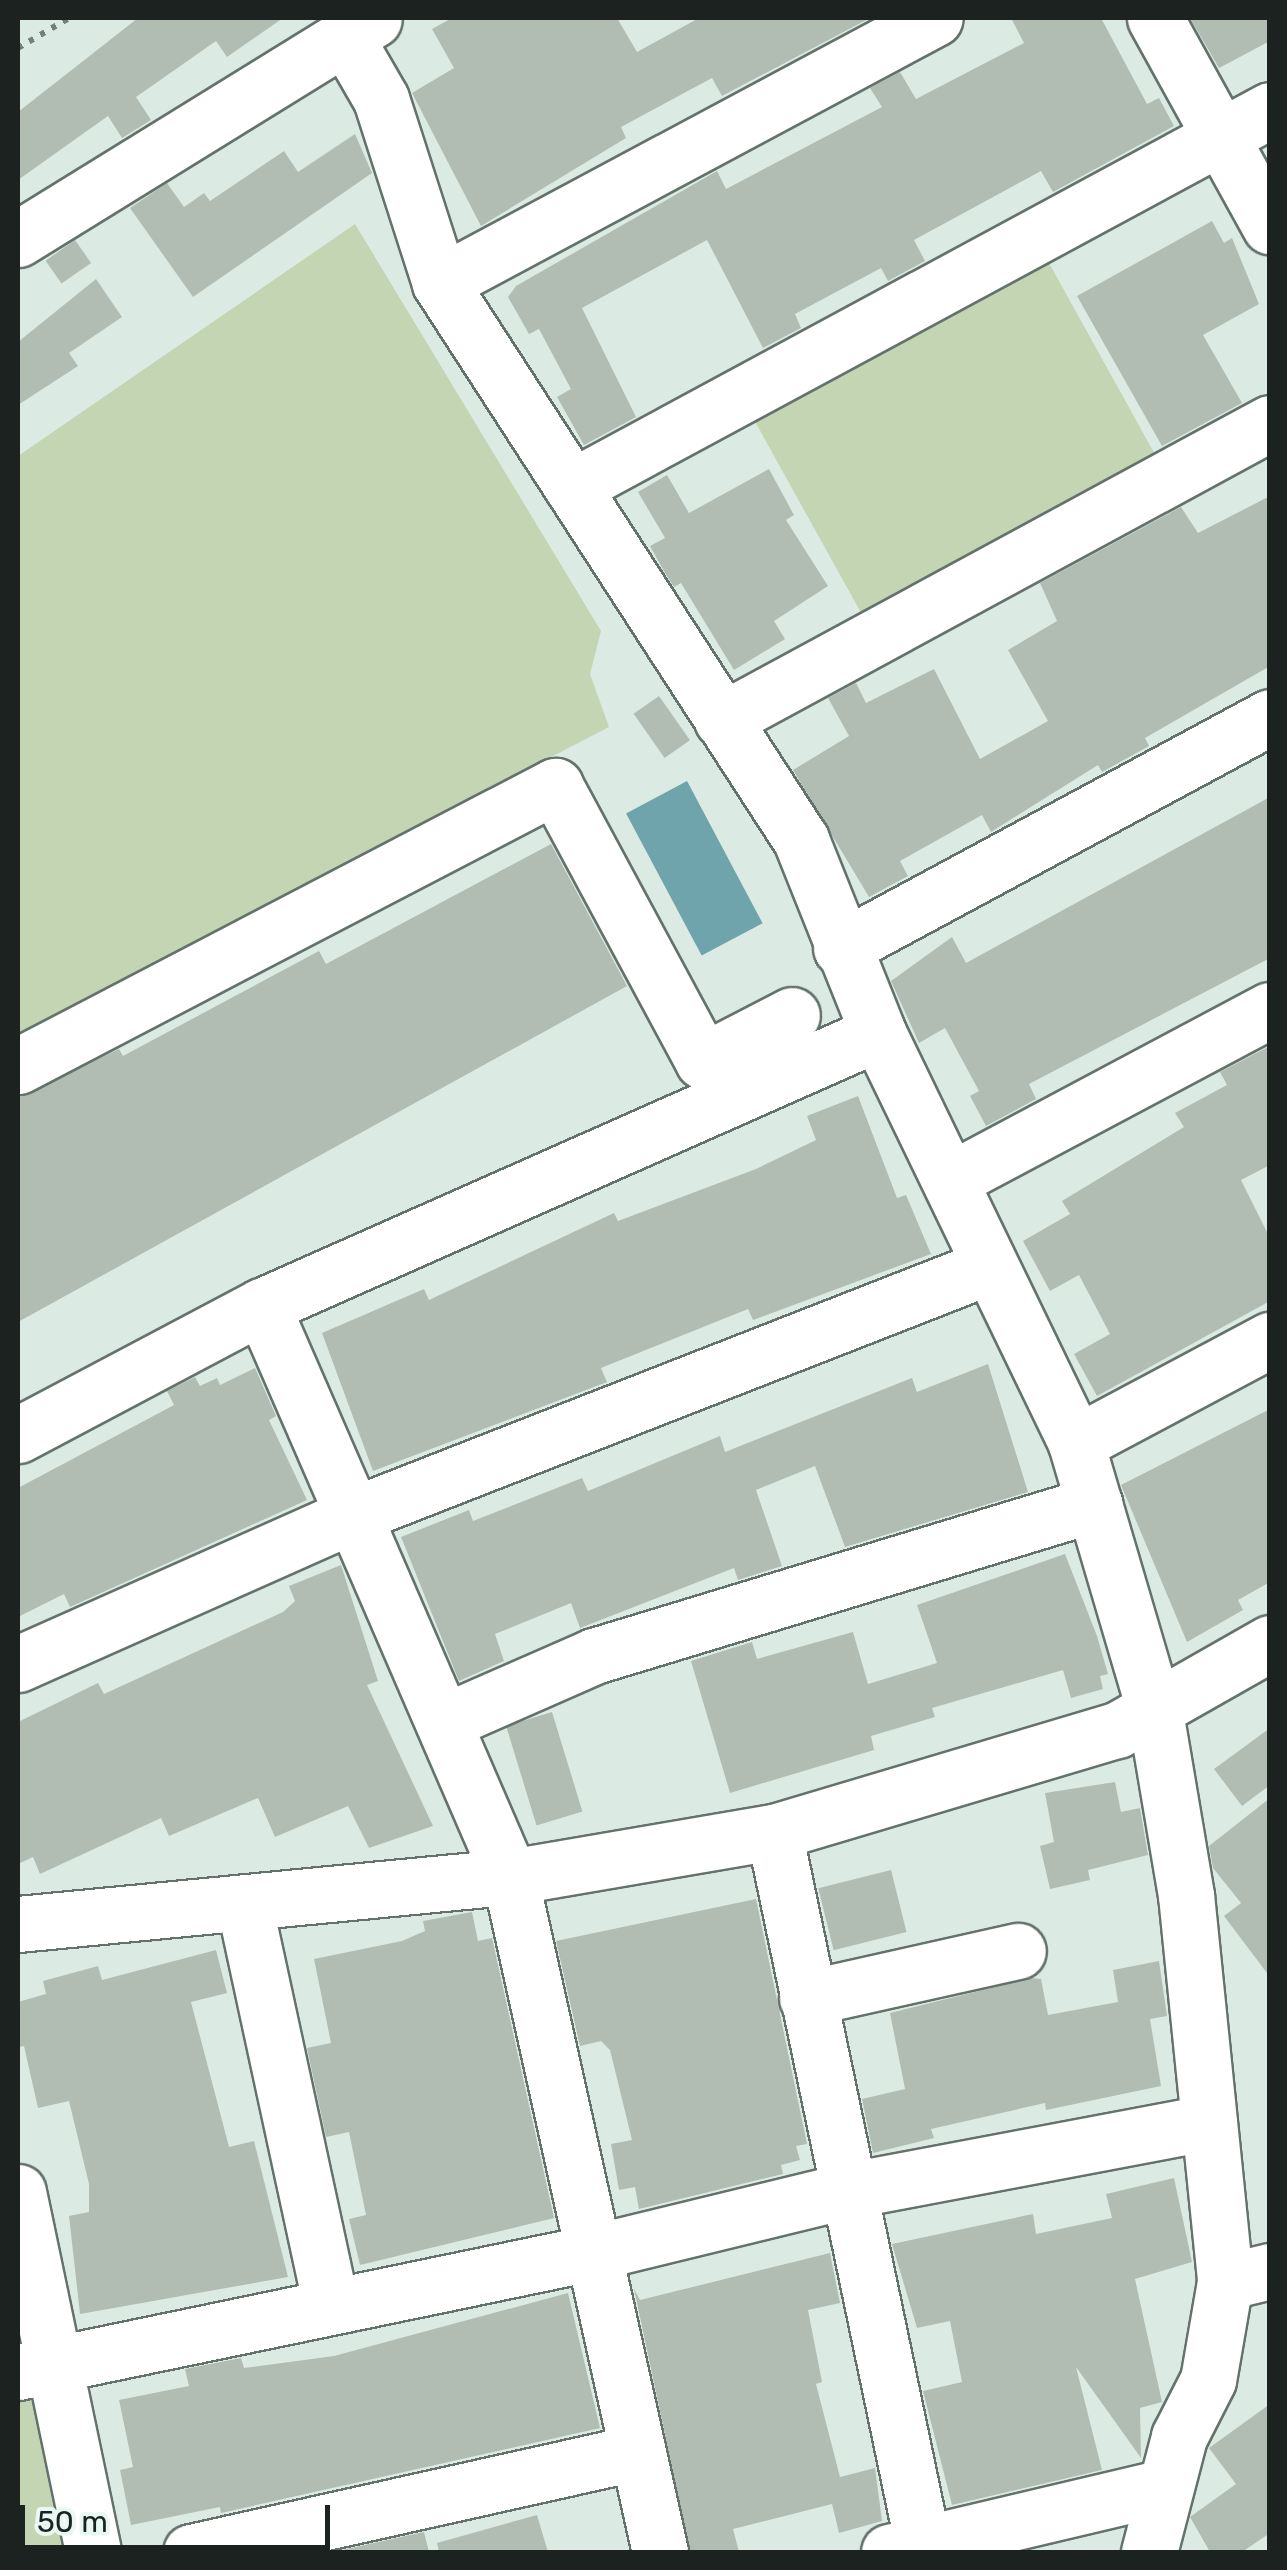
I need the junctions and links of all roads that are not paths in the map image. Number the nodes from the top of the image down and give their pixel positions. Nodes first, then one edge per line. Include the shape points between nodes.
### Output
1 (935, 18) edge
2 (1155, 18) edge
3 (337, 29) edge
4 (1270, 110) edge
5 (1220, 136) junction
6 (1270, 226) edge
7 (18, 239) edge
8 (440, 283) junction
9 (1270, 423) edge
10 (572, 487) junction
11 (1270, 717) edge
12 (722, 720) junction
13 (841, 948) junction
14 (1270, 1010) edge
15 (792, 1015) dead end
16 (878, 1032) junction
17 (18, 1066) edge
18 (950, 1180) junction
19 (990, 1266) junction
20 (262, 1306) junction
21 (1270, 1340) edge
22 (18, 1435) edge
23 (1076, 1443) junction
24 (1094, 1504) junction
25 (353, 1515) junction
26 (1266, 1650) edge
27 (18, 1664) edge
28 (1155, 1712) junction
29 (446, 1721) junction
30 (774, 1832) junction
31 (510, 1877) junction
32 (245, 1908) junction
33 (18, 1924) edge
34 (1018, 1951) dead end
35 (807, 1998) junction
36 (1209, 2122) junction
37 (844, 2191) junction
38 (18, 2192) edge
39 (595, 2252) junction
40 (1256, 2282) edge
41 (331, 2306) junction
42 (35, 2368) edge
43 (638, 2452) junction
44 (1165, 2486) junction
45 (906, 2549) edge
46 (93, 2552) edge
47 (190, 2552) edge
48 (660, 2552) edge
49 (1149, 2552) edge

1 - 8 street
2 - 5 street
3 - 7 street
3 - 8 street via 381,98
4 - 5 street
5 - 6 street
5 - 10 street
8 - 10 street
9 - 12 street
10 - 12 street
11 - 13 street
12 - 13 street via 801,840
13 - 16 street
14 - 18 street
15 - 17 street via 703,1060 556,786
16 - 18 street
16 - 20 street
18 - 19 street
19 - 23 street
19 - 25 street
20 - 22 street
20 - 25 street
21 - 23 street
23 - 24 street
24 - 28 street
24 - 29 street via 594,1656
25 - 27 street
25 - 29 street
26 - 28 street
28 - 30 street
28 - 36 street via 1186,1895
29 - 31 street
30 - 31 street
30 - 35 street
31 - 32 street
31 - 39 street
32 - 33 street
32 - 41 street
34 - 35 street
35 - 37 street
36 - 37 street
36 - 40 street
37 - 39 street
37 - 45 street
38 - 42 street
39 - 41 street
39 - 43 street
40 - 44 street
41 - 42 street
42 - 46 street
43 - 47 street
43 - 48 street
44 - 45 street
44 - 49 street

